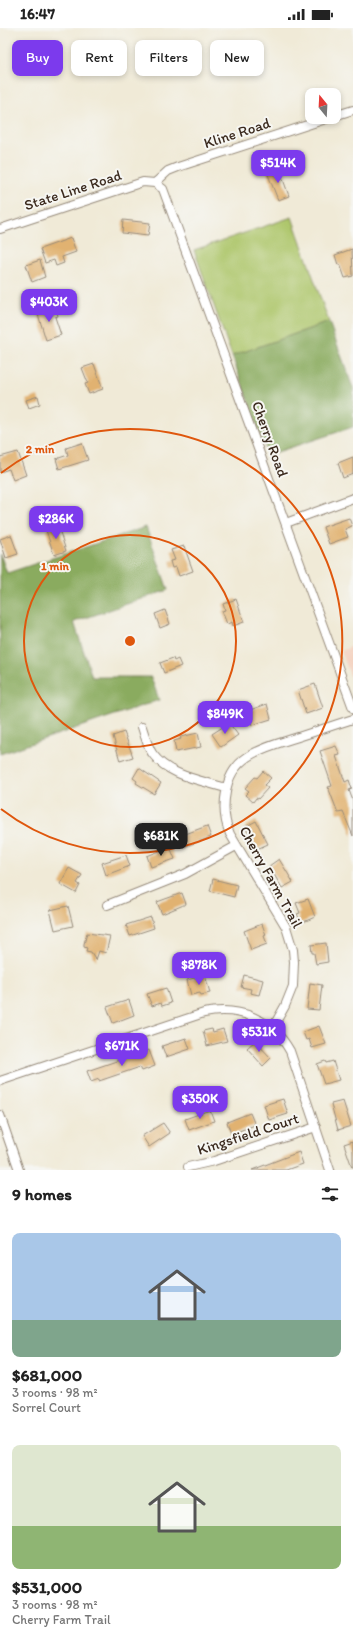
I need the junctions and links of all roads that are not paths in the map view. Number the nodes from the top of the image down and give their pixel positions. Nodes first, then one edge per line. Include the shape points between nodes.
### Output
1 (353, 110) edge
2 (341, 114) edge
3 (311, 124) edge
4 (155, 183) junction
5 (0, 229) edge
6 (353, 498) edge
7 (286, 523) junction
8 (353, 708) edge
9 (353, 719) edge
10 (142, 727) dead end
11 (226, 788) junction
12 (236, 846) junction
13 (107, 905) dead end
14 (272, 1028) junction
15 (0, 1081) edge
16 (0, 1115) edge
17 (316, 1127) junction
18 (188, 1167) dead end
19 (19, 1170) edge
20 (330, 1170) edge

1 - 2 street, Kline Road
3 - 4 street, Kline Road via 178,167 168,171
4 - 5 street, State Line Road via 130,185
4 - 7 street, Cherry Road via 163,189 167,198
6 - 7 street
7 - 8 street, Cherry Road
9 - 11 street, Cherry Farm Trail via 254,753 236,766
10 - 11 street via 152,753 165,766
11 - 12 street, Cherry Farm Trail via 226,823
12 - 13 street via 185,874
12 - 14 street, Cherry Farm Trail via 286,927 293,950 292,986 285,1006
14 - 15 street via 261,1020 238,1012 223,1010 204,1013
14 - 17 street via 284,1041 293,1057
16 - 19 street
17 - 18 street, Kingsfield Court via 214,1161
17 - 20 street

